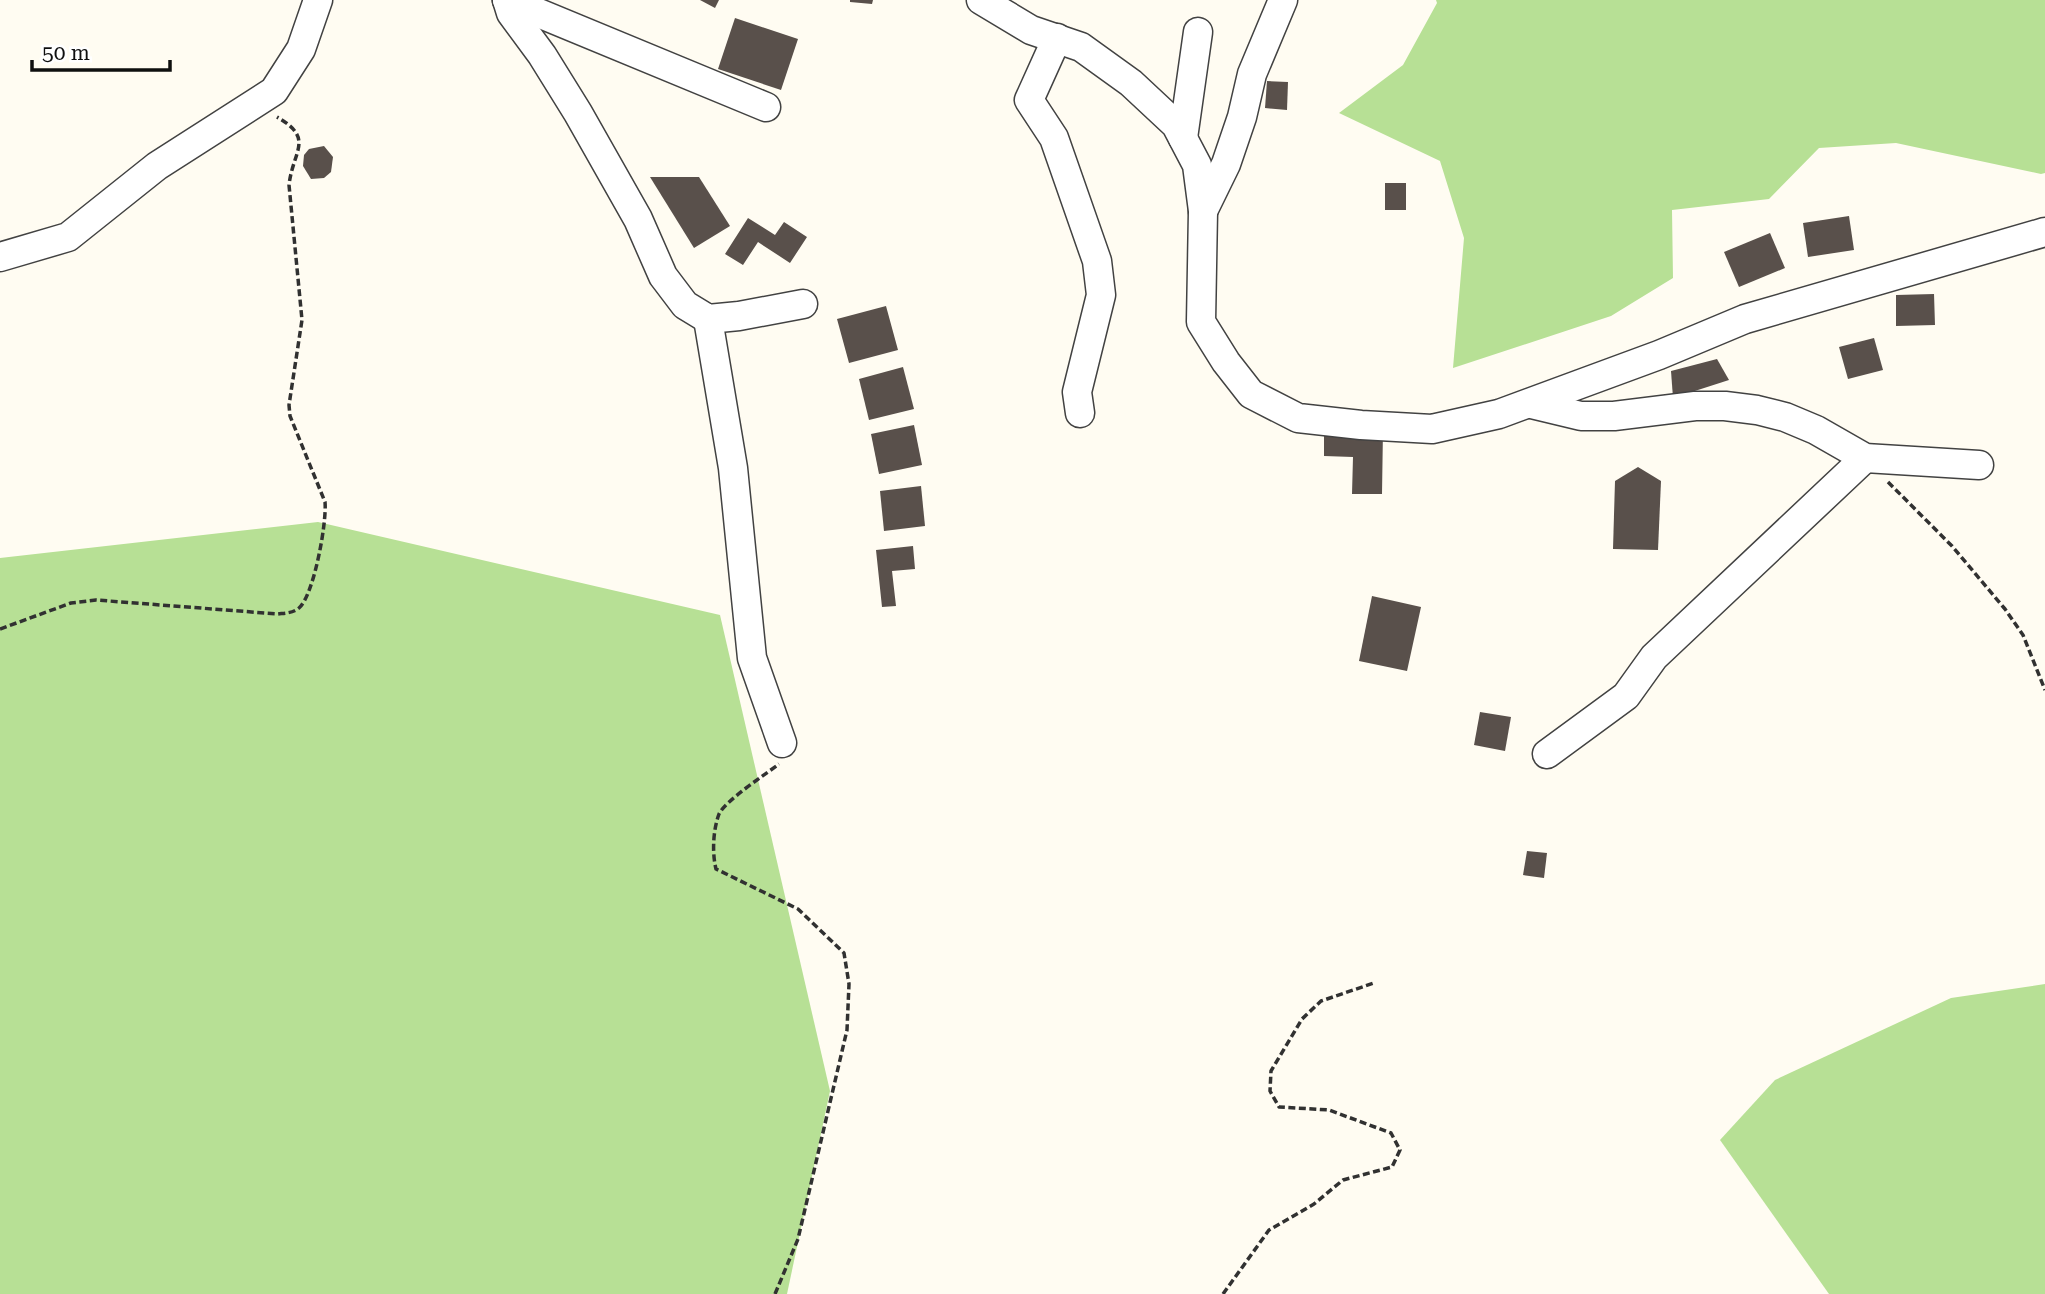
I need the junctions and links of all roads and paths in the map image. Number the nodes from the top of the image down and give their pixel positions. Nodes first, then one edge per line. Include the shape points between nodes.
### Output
1 (318, 0) edge
2 (507, 0) edge
3 (981, 0) edge
4 (1283, 0) edge
5 (1198, 32) dead end
6 (1057, 38) junction
7 (254, 103) junction
8 (766, 107) dead end
9 (1183, 138) junction
10 (1203, 211) junction
11 (2045, 232) edge
12 (0, 257) edge
13 (803, 304) dead end
14 (708, 319) junction
15 (1531, 404) junction
16 (1080, 413) dead end
17 (1865, 458) junction
18 (1979, 465) dead end
19 (0, 629) edge
20 (2045, 690) edge
21 (782, 743) joint
22 (1547, 754) dead end
23 (1374, 983) dead end
24 (775, 1294) edge
25 (1223, 1294) edge

1 - 7 street via 301,49 274,91
2 - 8 street
2 - 14 street via 638,219 663,276 685,305
3 - 6 street via 1031,30
4 - 10 street via 1252,74 1226,164
5 - 9 street
6 - 9 street via 1081,47 1131,83 1176,125
6 - 16 street via 1029,100 1054,138 1097,261 1101,295 1077,392
7 - 12 street via 157,166 68,237
7 - 19 path via 293,126 300,142 289,185 302,320 289,405 326,514 307,597 291,613 278,614 96,600 71,603
9 - 10 street via 1197,165
10 - 15 street via 1201,322 1251,394 1298,418 1432,429
11 - 15 street via 1745,319
13 - 14 street
14 - 21 street via 733,468 752,658
15 - 17 street via 1581,416 1695,406 1757,410 1816,430
17 - 18 street
17 - 20 path via 2005,609 2023,635
17 - 22 street via 1654,657 1626,696
21 - 24 path via 785,761 751,783 720,812 712,854 716,869 798,909 844,953 849,984 847,1030 798,1239
23 - 25 path via 1321,1001 1302,1019 1271,1071 1270,1091 1279,1107 1329,1110 1391,1133 1400,1150 1392,1167 1343,1180 1269,1230

